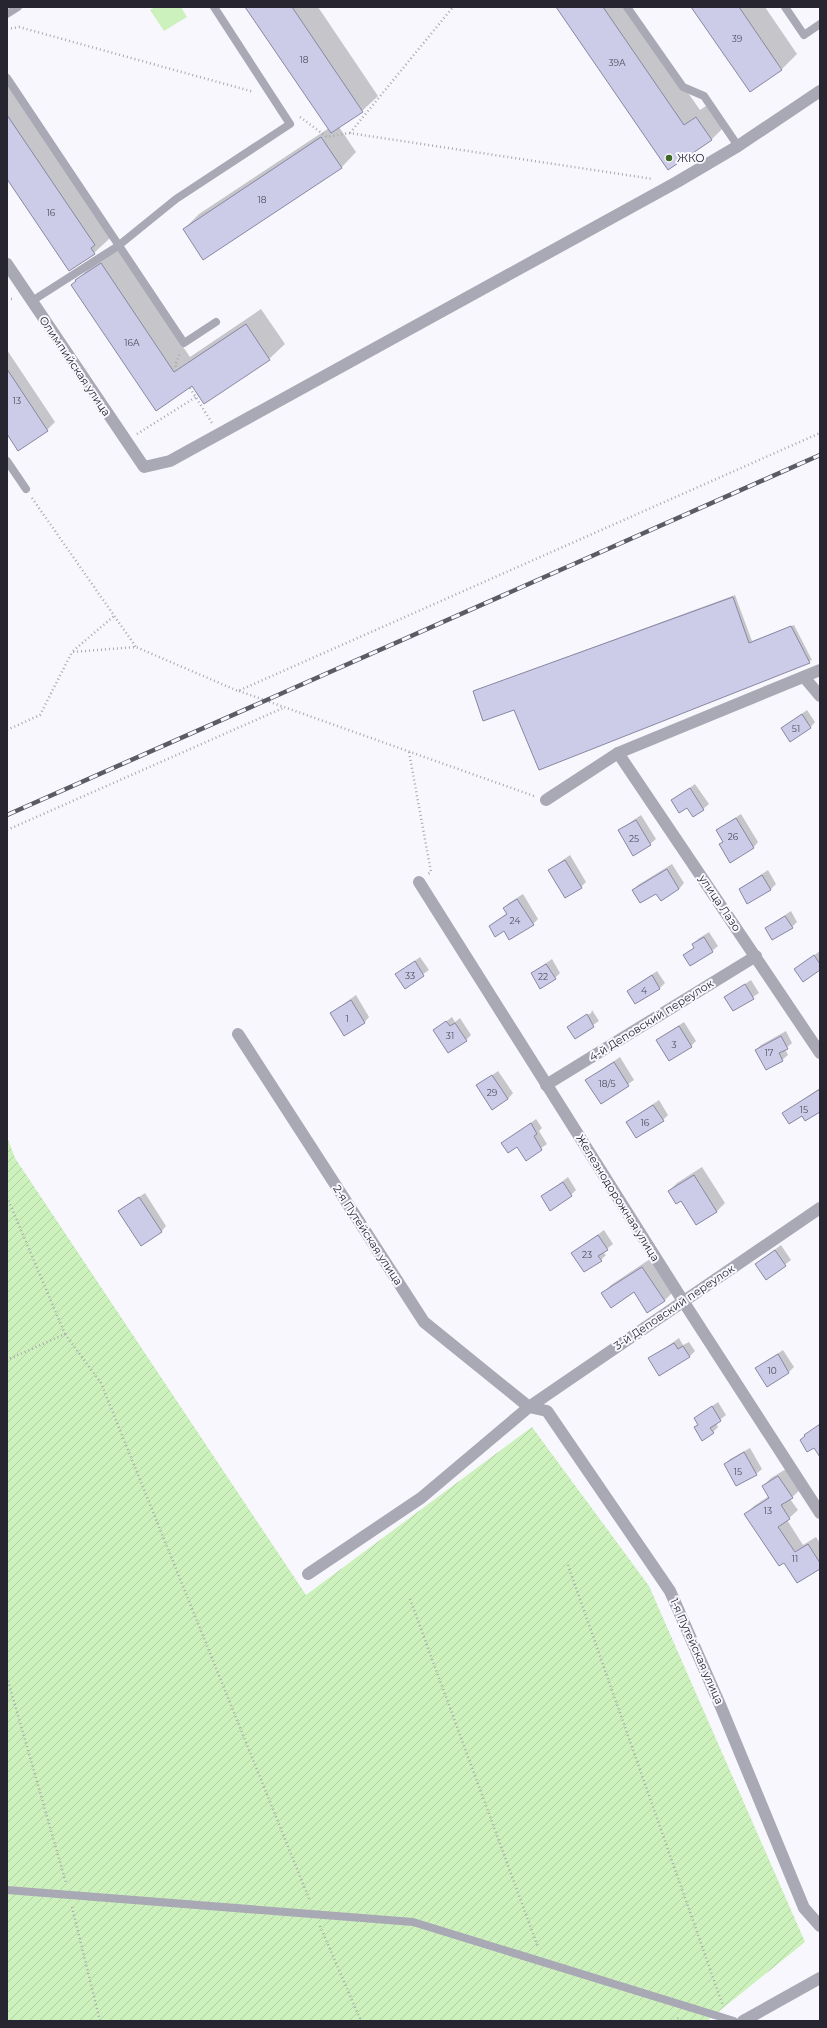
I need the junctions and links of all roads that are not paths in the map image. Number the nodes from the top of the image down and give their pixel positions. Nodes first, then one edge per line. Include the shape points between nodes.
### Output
1 (18, 7) edge
2 (214, 7) edge
3 (626, 7) edge
4 (785, 7) edge
5 (7, 14) edge
6 (820, 24) edge
7 (7, 78) edge
8 (820, 91) edge
9 (738, 146) junction
10 (118, 246) junction
11 (7, 264) edge
12 (32, 300) junction
13 (216, 322) dead end
14 (7, 461) edge
15 (26, 489) road end
16 (820, 670) edge
17 (804, 676) junction
18 (820, 696) edge
19 (618, 753) junction
20 (546, 800) road end
21 (419, 882) road end
22 (756, 956) junction
23 (238, 1034) dead end
24 (820, 1053) edge
25 (546, 1085) junction
26 (820, 1208) edge
27 (683, 1301) junction
28 (529, 1407) junction
29 (820, 1513) edge
30 (308, 1574) dead end
31 (7, 1890) edge
32 (820, 1926) edge
33 (820, 1978) edge
34 (731, 2020) edge
35 (743, 2021) edge

1 - 5 lane
2 - 10 lane via 290,124 176,199
3 - 9 lane via 683,87 704,96
4 - 6 lane via 804,35
7 - 10 lane
8 - 9 street
9 - 12 street, Олимпийская улица via 170,461 144,467
10 - 12 lane
10 - 13 lane via 184,343
11 - 12 street, Олимпийская улица
14 - 15 lane
16 - 17 street
17 - 18 street
17 - 19 street
19 - 20 street
19 - 22 street, улица Лазо
21 - 25 street, Железнодорожная улица
22 - 24 street, улица Лазо
22 - 25 street, 4-й Деповский переулок
23 - 28 street, 2-я Путейская улица via 424,1322
25 - 27 street, Железнодорожная улица
26 - 27 street, 3-й Деповский переулок
27 - 28 street, 3-й Деповский переулок
27 - 29 street, Железнодорожная улица
28 - 30 street, 3-й Деповский переулок via 421,1498
28 - 32 street, 1-я Путейская улица via 547,1411 670,1591 804,1908
31 - 34 lane via 413,1922
33 - 35 street

